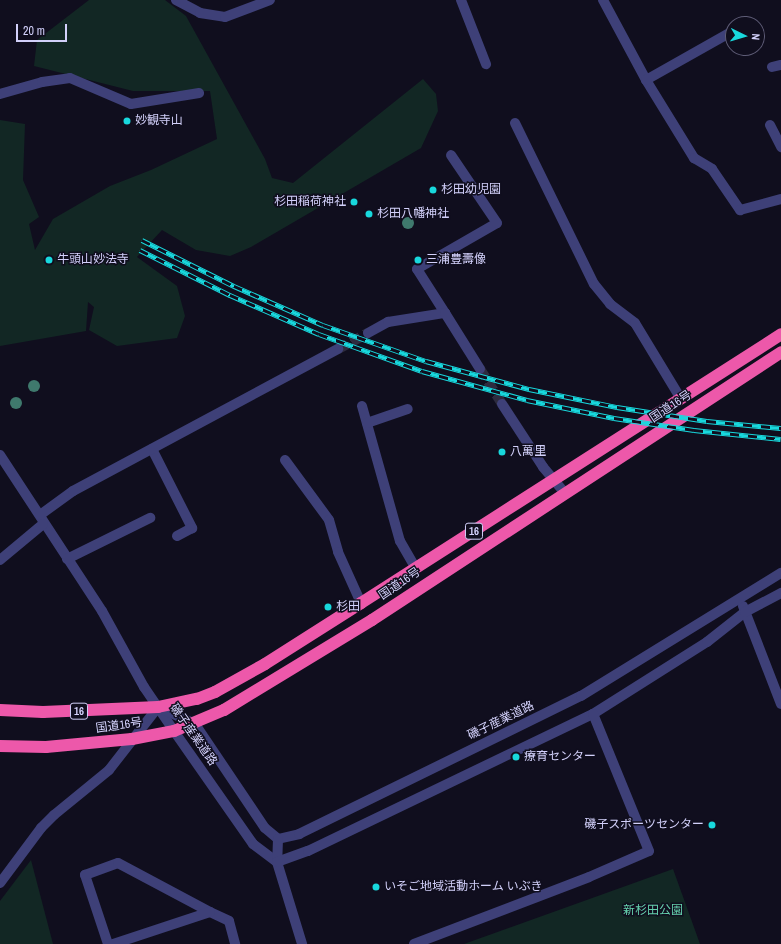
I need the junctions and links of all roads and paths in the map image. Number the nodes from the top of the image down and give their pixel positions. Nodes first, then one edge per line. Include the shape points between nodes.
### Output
1 (176, 0) edge
2 (270, 0) edge
3 (461, 0) edge
4 (603, 0) edge
5 (725, 36) edge
6 (486, 64) dead end
7 (646, 80) junction
8 (199, 93) dead end
9 (0, 94) edge
10 (515, 123) dead end
11 (770, 125) dead end
12 (781, 147) edge
13 (451, 155) dead end
14 (781, 199) edge
15 (446, 313) junction
16 (368, 333) tunnel mouth
17 (781, 334) edge
18 (338, 349) tunnel mouth
19 (781, 352) edge
20 (480, 369) tunnel mouth
21 (681, 399) junction
22 (502, 404) tunnel mouth
23 (362, 406) dead end
24 (408, 409) dead end
25 (367, 424) junction
26 (152, 449) junction
27 (0, 455) edge
28 (285, 460) dead end
29 (554, 481) junction
30 (564, 492) junction
31 (150, 518) dead end
32 (41, 520) junction
33 (177, 536) dead end
34 (67, 559) junction
35 (0, 560) edge
36 (415, 567) junction
37 (780, 576) edge
38 (781, 593) edge
39 (741, 598) junction
40 (362, 603) junction
41 (745, 612) junction
42 (781, 704) edge
43 (158, 706) junction
44 (0, 710) edge
45 (593, 714) junction
46 (195, 724) junction
47 (174, 731) junction
48 (132, 739) junction
49 (0, 746) edge
50 (278, 839) junction
51 (277, 862) junction
52 (0, 883) edge
53 (210, 912) junction
54 (108, 944) edge
55 (112, 944) edge
56 (235, 944) edge
57 (302, 944) edge
58 (414, 944) edge

1 - 2 street via 200,13 225,17
3 - 6 street
4 - 7 street
5 - 7 street
7 - 14 street via 694,158 712,169 740,210
8 - 9 street via 130,104 70,78 42,82
10 - 21 street via 594,284 610,304 635,323
11 - 12 street
13 - 15 street via 497,223 417,269
15 - 16 street via 388,322
15 - 20 street
17 - 21 highway, 国道16号 / 16
18 - 26 street
19 - 30 highway, 国道16号 / 16
21 - 29 highway, 国道16号 / 16
22 - 29 street
23 - 25 street
24 - 25 street
25 - 36 street via 400,541
26 - 32 street via 74,491
26 - 33 street via 192,528
27 - 32 street
28 - 40 street via 328,520 338,552
29 - 30 street
29 - 36 highway, 国道16号 / 16
30 - 46 highway, 国道16号 / 16 via 372,620 262,687
31 - 34 street
32 - 34 street
32 - 35 street
34 - 43 street via 102,611
36 - 40 highway, 国道16号 / 16
37 - 39 street, 磯子産業道路
38 - 41 street
39 - 41 street
39 - 50 street, 磯子産業道路 via 582,696 298,834
40 - 43 highway, 国道16号 / 16 via 215,692 196,699
41 - 42 street
41 - 45 street via 707,642
43 - 44 highway, 国道16号 / 16 via 43,712
43 - 46 street, 磯子産業道路
43 - 47 street, 磯子産業道路
43 - 48 street
45 - 51 street via 308,851
45 - 58 street via 649,851 589,877
46 - 47 highway, 国道16号 / 16
46 - 50 street, 磯子産業道路 via 265,828
47 - 48 highway, 国道16号 / 16
47 - 51 street, 磯子産業道路 via 253,844
48 - 49 highway, 国道16号 / 16 via 46,747
48 - 52 street via 109,770 46,823
50 - 51 street
51 - 57 street
53 - 54 street via 118,863 85,875
53 - 55 street
53 - 56 street via 229,921

